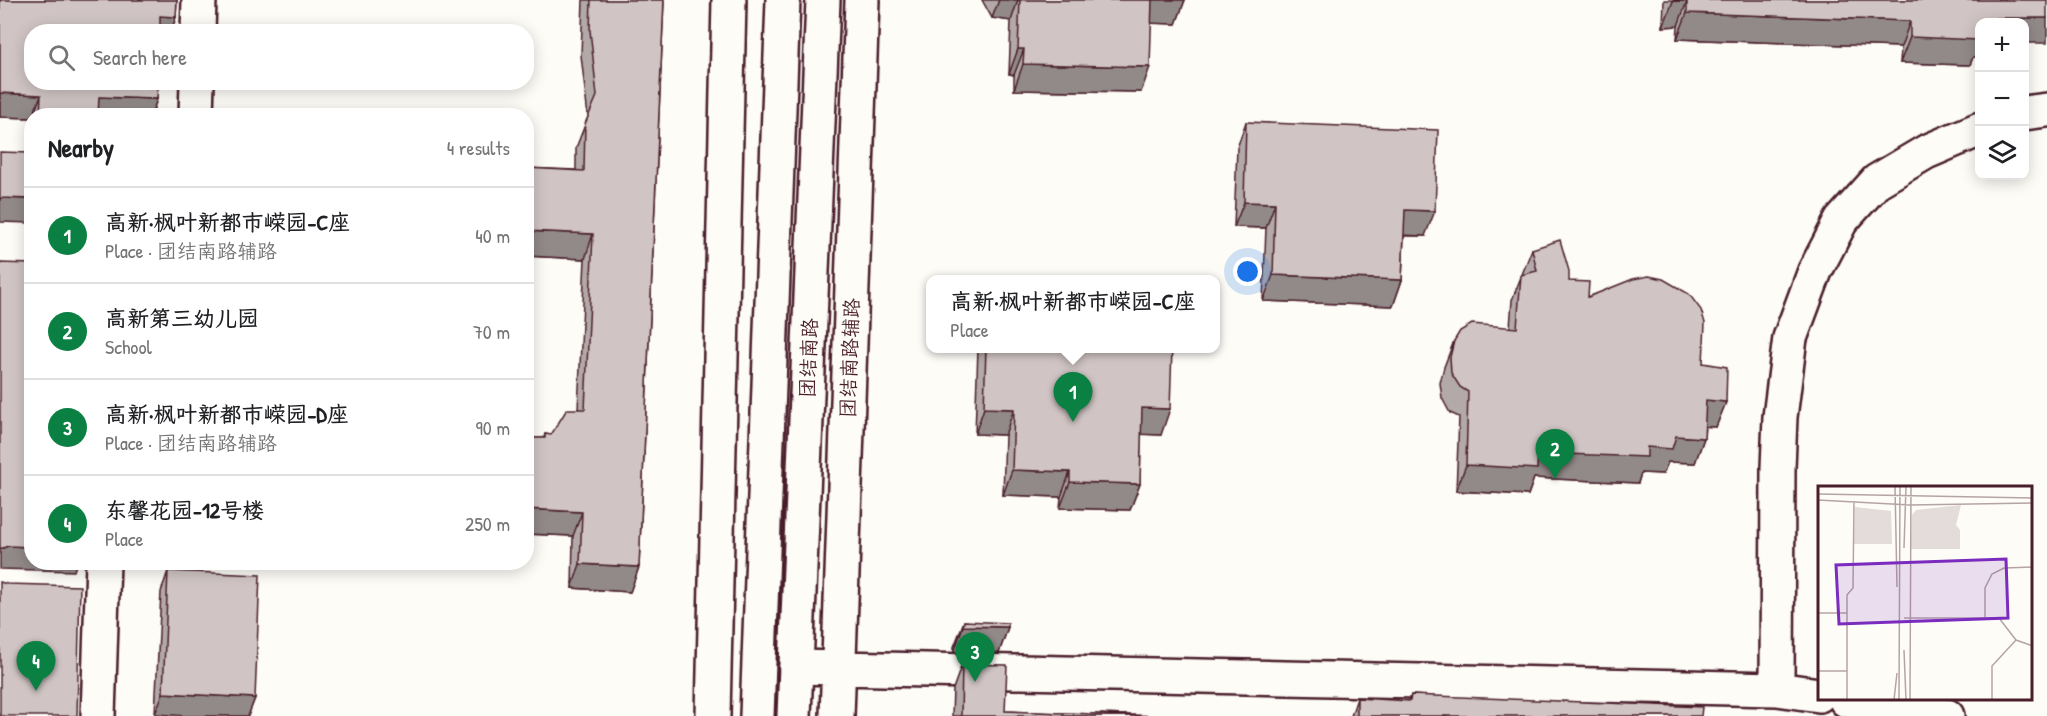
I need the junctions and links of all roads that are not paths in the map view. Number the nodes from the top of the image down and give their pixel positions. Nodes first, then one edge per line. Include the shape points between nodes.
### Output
1 (199, 0) edge
2 (729, 0) edge
3 (783, 0) edge
4 (823, 0) edge
5 (862, 0) edge
6 (198, 24) edge
7 (197, 90) edge
8 (196, 108) edge
9 (2047, 110) edge
10 (2029, 112) edge
11 (1975, 131) edge
12 (103, 577) edge
13 (68, 590) edge
14 (796, 666) junction
15 (839, 668) junction
16 (1777, 689) junction
17 (1818, 695) edge
18 (1858, 701) edge
19 (98, 716) edge
20 (713, 716) edge
21 (757, 716) edge
22 (794, 716) edge
23 (837, 716) edge
24 (1947, 716) edge

1 - 6 street
2 - 20 street
3 - 21 street, 团结南路
4 - 14 street, 团结南路
5 - 15 street, 团结南路辅路
7 - 8 street
9 - 10 street
11 - 16 street via 1926,152 1877,181 1848,213 1815,271 1790,338 1778,468
12 - 13 street
12 - 19 street
14 - 15 street
14 - 22 street, 团结南路
15 - 16 street
15 - 23 street, 团结南路辅路
16 - 17 street
18 - 24 street

